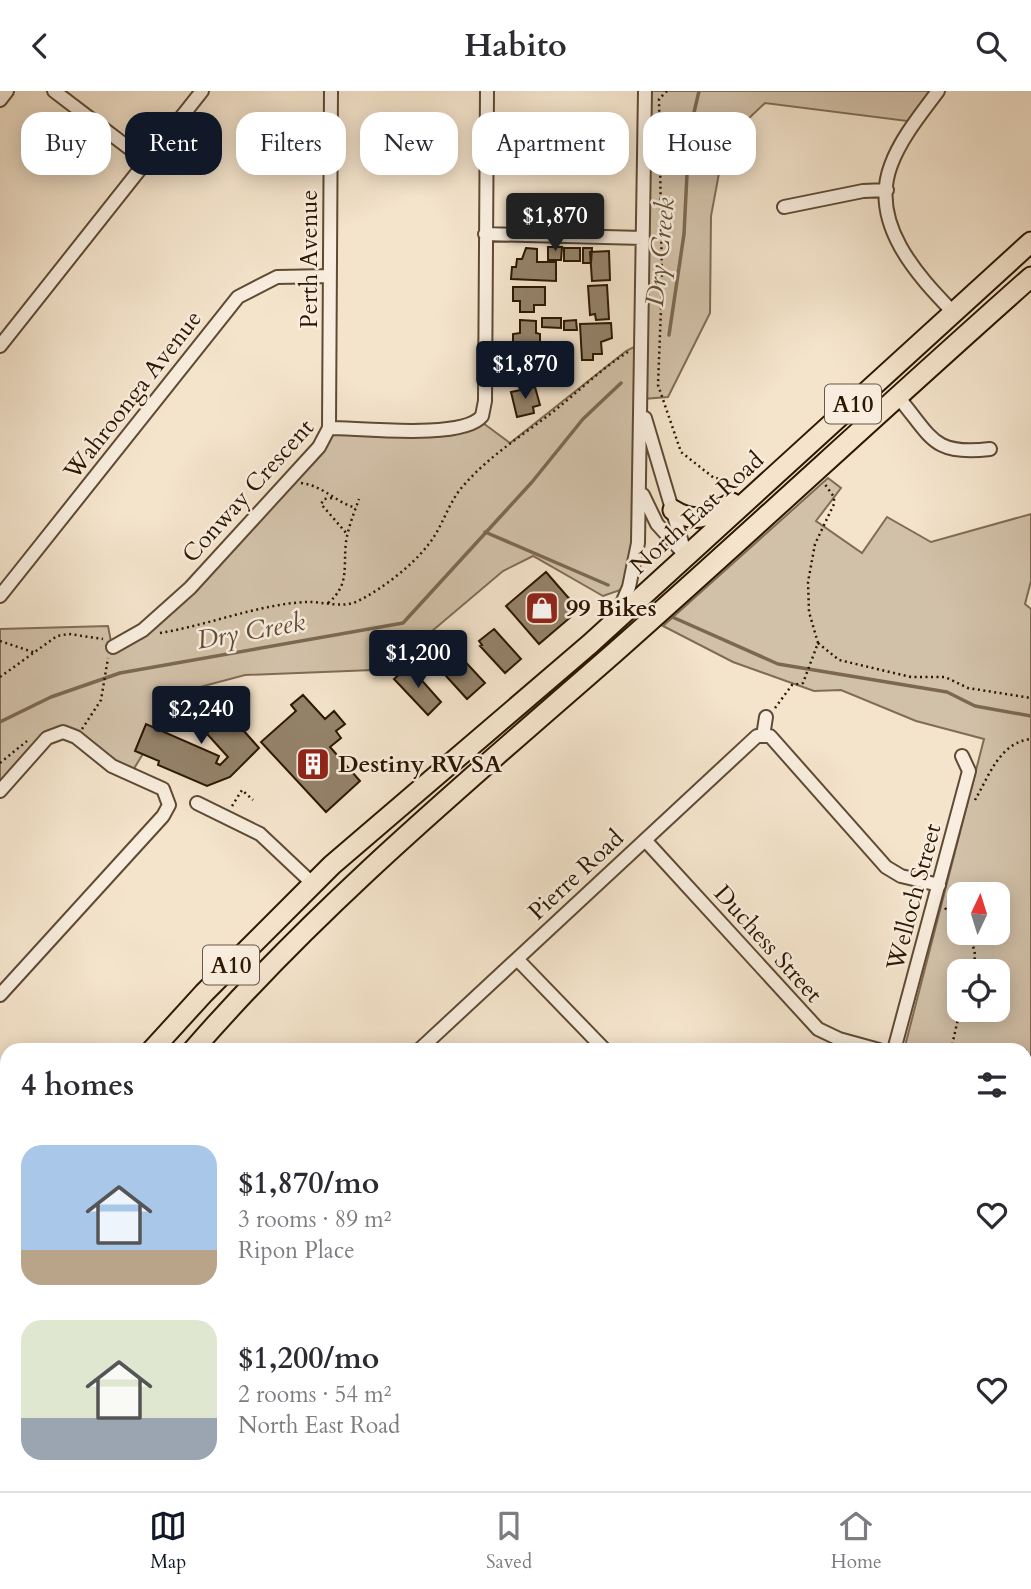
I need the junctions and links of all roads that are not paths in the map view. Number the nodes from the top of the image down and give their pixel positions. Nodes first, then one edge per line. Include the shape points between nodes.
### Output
1 (7, 91) edge
2 (54, 91) edge
3 (202, 91) edge
4 (331, 91) edge
5 (487, 91) edge
6 (645, 91) edge
7 (938, 91) edge
8 (0, 100) edge
9 (185, 112) edge
10 (125, 145) edge
11 (135, 175) edge
12 (887, 190) junction
13 (784, 207) dead end
14 (485, 234) junction
15 (643, 237) junction
16 (1031, 242) edge
17 (330, 276) junction
18 (1031, 277) edge
19 (953, 312) junction
20 (990, 314) junction
21 (0, 345) edge
22 (952, 349) junction
23 (898, 397) junction
24 (642, 408) junction
25 (329, 428) junction
26 (990, 449) dead end
27 (640, 481) junction
28 (753, 497) junction
29 (673, 510) junction
30 (737, 545) junction
31 (686, 556) junction
32 (0, 596) edge
33 (675, 599) junction
34 (616, 618) junction
35 (113, 648) road end
36 (766, 717) road end
37 (763, 736) junction
38 (962, 756) dead end
39 (0, 791) edge
40 (197, 803) dead end
41 (645, 840) junction
42 (312, 883) junction
43 (352, 884) junction
44 (939, 885) junction
45 (312, 923) junction
46 (517, 959) junction
47 (0, 995) edge
48 (159, 1043) edge
49 (200, 1043) edge
50 (427, 1043) edge
51 (598, 1043) edge
52 (854, 1043) edge
53 (896, 1043) edge

1 - 8 street
2 - 10 street
3 - 9 street
4 - 17 street, Perth Avenue
5 - 14 street
6 - 15 street
7 - 12 street via 895,156
11 - 21 street
12 - 13 street
12 - 19 street via 890,218 906,260
14 - 15 street
14 - 25 street, Conway Crescent via 485,401 479,420 440,430
15 - 24 street
16 - 19 highway, North East Road / A10
17 - 25 street, Perth Avenue
17 - 32 street, Wahroonga Avenue via 277,277 238,297
18 - 20 highway, North East Road / A10
19 - 20 highway via 974,317
19 - 22 highway
19 - 28 highway, North East Road / A10
20 - 22 highway, North East Road / A10
22 - 23 highway, North East Road / A10
23 - 26 street via 944,448 963,452
23 - 30 highway, North East Road / A10
24 - 27 street
24 - 29 street
25 - 35 street, Conway Crescent via 319,447 190,588 143,630
27 - 31 street via 657,524
27 - 34 street via 636,560
28 - 29 highway via 703,519 684,517
28 - 31 highway, North East Road / A10
29 - 31 street
30 - 31 highway via 705,556
30 - 33 highway, North East Road / A10
31 - 33 highway
31 - 34 highway, North East Road / A10
33 - 43 highway, North East Road / A10
34 - 42 highway, North East Road / A10
36 - 37 street
37 - 41 street, Pierre Road via 757,736
37 - 44 street via 770,736 886,867 901,876
38 - 44 street, Welloch Street via 969,771
39 - 47 street via 57,732 76,737 113,766 163,789 169,799 168,810
40 - 42 street via 260,834
41 - 46 street, Pierre Road
41 - 52 street, Duchess Street via 818,1029
42 - 43 highway via 331,889
42 - 45 highway
42 - 48 highway, North East Road / A10
43 - 45 highway, North East Road / A10
44 - 53 street, Welloch Street
45 - 49 highway, North East Road / A10
46 - 50 street, Pierre Road
46 - 51 street

